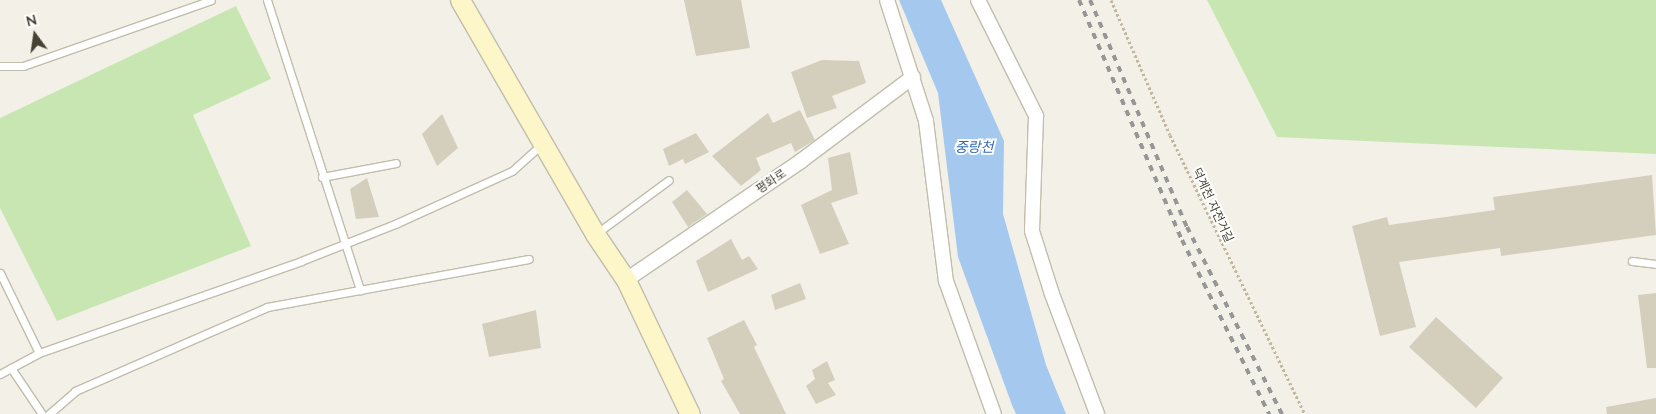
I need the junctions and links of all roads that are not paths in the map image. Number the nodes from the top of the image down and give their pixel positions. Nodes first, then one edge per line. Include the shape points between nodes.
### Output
1 (211, 0) edge
2 (266, 0) edge
3 (460, 0) edge
4 (887, 0) edge
5 (978, 0) edge
6 (0, 66) edge
7 (913, 77) junction
8 (544, 143) junction
9 (396, 163) dead end
10 (322, 177) junction
11 (669, 180) dead end
12 (595, 234) junction
13 (344, 245) junction
14 (529, 259) dead end
15 (1632, 261) dead end
16 (1656, 264) edge
17 (0, 273) edge
18 (626, 280) junction
19 (360, 290) junction
20 (39, 353) junction
21 (11, 368) junction
22 (0, 374) edge
23 (42, 414) edge
24 (49, 414) edge
25 (690, 414) edge
26 (994, 414) edge
27 (1097, 414) edge

1 - 6 lane via 24,66
2 - 10 lane
3 - 8 main road
4 - 7 street
5 - 27 street via 1036,116 1032,231
7 - 18 street, 평화로 via 801,161
7 - 26 street via 934,164 946,281
8 - 12 main road
8 - 13 lane via 512,172
9 - 10 lane
10 - 13 lane
11 - 12 lane
12 - 18 main road
13 - 19 lane
13 - 20 lane
14 - 19 lane
15 - 16 lane
17 - 20 lane
18 - 25 main road
19 - 24 lane via 267,307 75,390
20 - 21 lane
21 - 22 lane
21 - 23 lane

